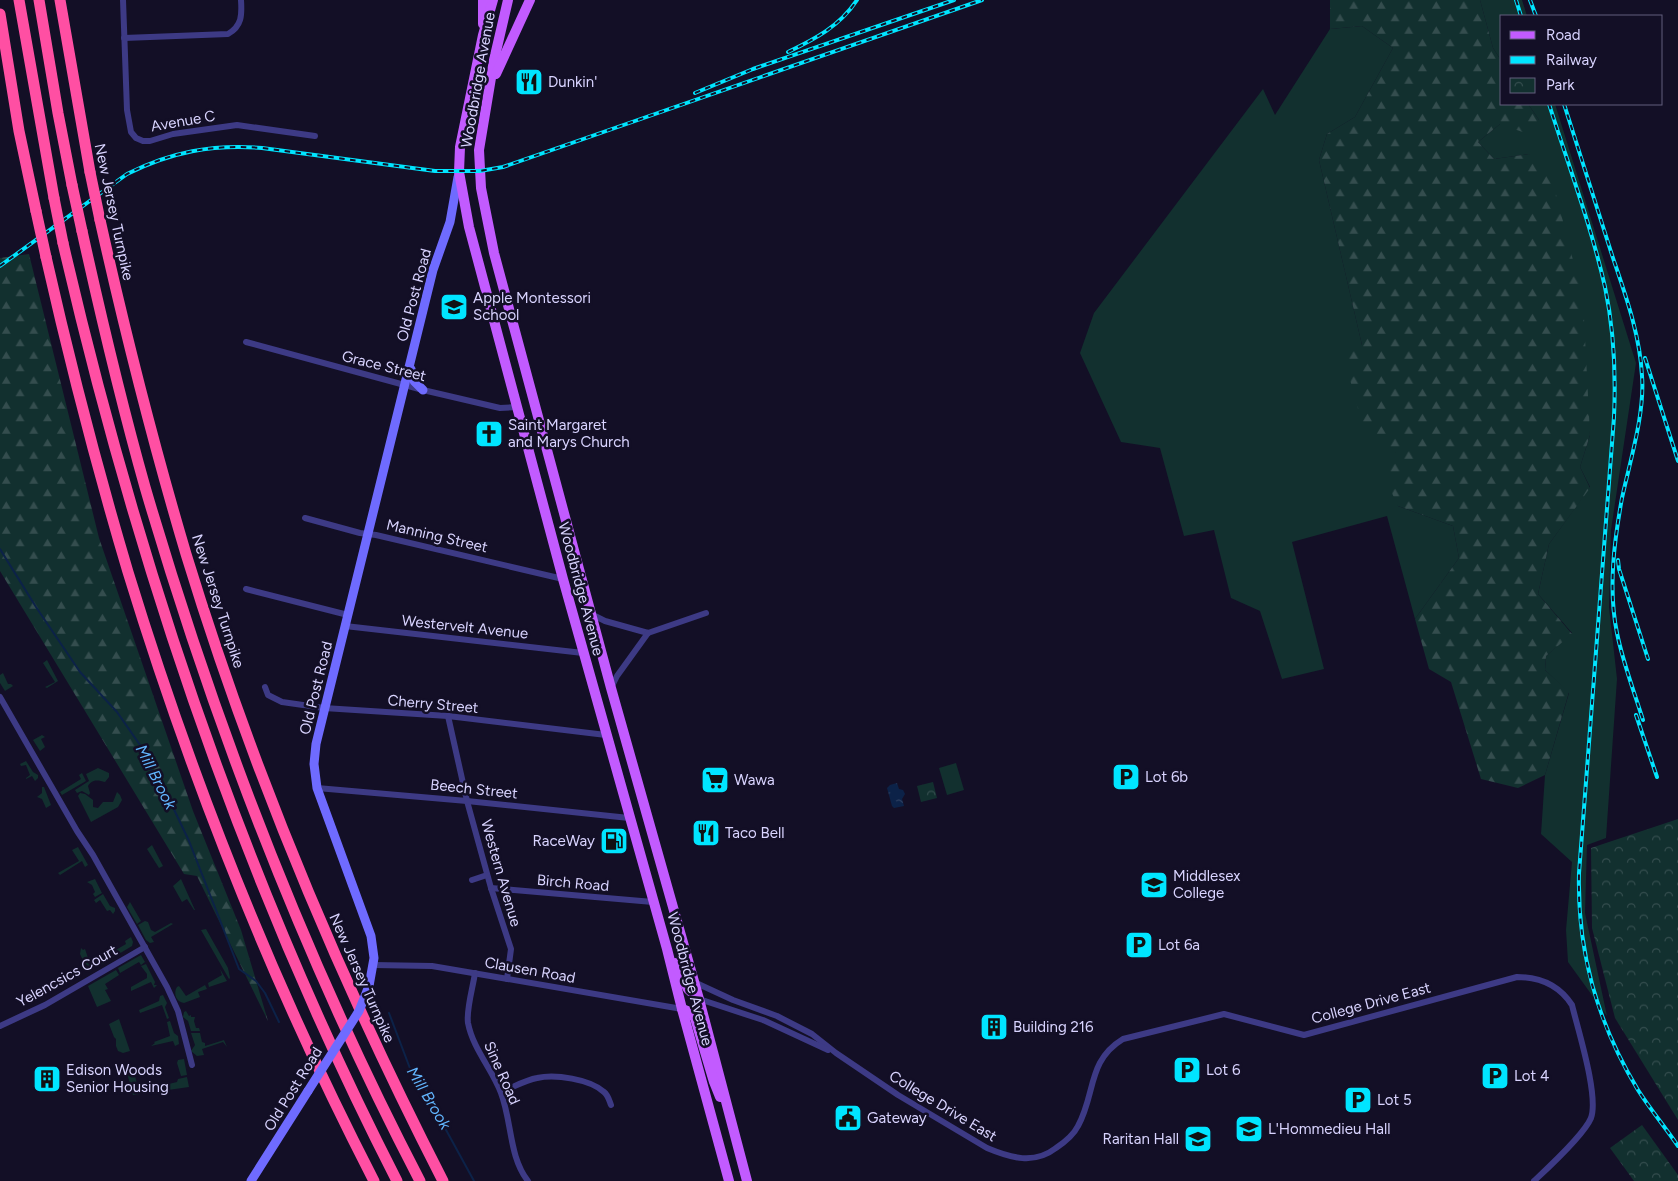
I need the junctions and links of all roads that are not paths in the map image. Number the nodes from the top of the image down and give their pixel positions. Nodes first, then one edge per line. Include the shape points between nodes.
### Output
1 (19, 0) edge
2 (39, 0) edge
3 (60, 0) edge
4 (123, 0) edge
5 (241, 0) edge
6 (482, 0) edge
7 (493, 0) edge
8 (508, 0) edge
9 (530, 0) edge
10 (0, 14) edge
11 (483, 35) junction
12 (124, 38) junction
13 (488, 96) junction
14 (315, 136) dead end
15 (459, 172) junction
16 (246, 342) dead end
17 (410, 361) junction
18 (529, 384) junction
19 (404, 385) junction
20 (423, 390) junction
21 (517, 407) junction
22 (305, 518) dead end
23 (369, 534) junction
24 (563, 579) junction
25 (246, 589) dead end
26 (706, 613) dead end
27 (591, 614) junction
28 (348, 615) junction
29 (345, 626) junction
30 (648, 633) junction
31 (583, 653) junction
32 (265, 687) dead end
33 (611, 688) junction
34 (0, 697) edge
35 (324, 708) junction
36 (448, 716) junction
37 (606, 735) junction
38 (317, 788) junction
39 (467, 800) junction
40 (629, 818) junction
41 (487, 875) junction
42 (472, 880) dead end
43 (491, 888) junction
44 (653, 902) junction
45 (145, 947) junction
46 (667, 949) junction
47 (373, 965) junction
48 (475, 973) junction
49 (507, 979) junction
50 (694, 982) junction
51 (700, 999) junction
52 (682, 1009) junction
53 (0, 1026) edge
54 (836, 1053) junction
55 (192, 1065) dead end
56 (501, 1092) junction
57 (611, 1105) dead end
58 (730, 1118) junction
59 (251, 1181) edge
60 (374, 1181) edge
61 (397, 1181) edge
62 (420, 1181) edge
63 (443, 1181) edge
64 (528, 1181) edge
65 (729, 1181) edge
66 (747, 1181) edge
67 (1534, 1181) edge

1 - 61 highway, bridge via 63,243 126,489 172,642 236,820 289,950
2 - 62 highway, bridge via 72,185 106,336 145,486 189,627 247,791 304,932 368,1077
3 - 63 highway, New Jersey Turnpike, bridge via 76,100 122,320 187,556 237,705 328,939 387,1069
4 - 12 street, Avenue C
5 - 12 street via 239,24 228,34
6 - 11 main road
7 - 11 main road, Woodbridge Avenue
8 - 13 main road, Woodbridge Avenue
9 - 13 main road
10 - 60 highway, bridge via 36,211 68,352 137,599 206,800 266,948
11 - 15 main road, Woodbridge Avenue via 462,134
12 - 14 street, Avenue C via 127,116 136,138 150,141 237,124
13 - 18 main road, Woodbridge Avenue via 479,150 481,188 494,253
15 - 17 street, Old Post Road via 450,222 433,270
15 - 21 main road, Woodbridge Avenue via 469,227
16 - 19 street, Grace Street
17 - 19 street, Old Post Road
17 - 20 street via 412,377
18 - 21 main road
18 - 27 main road, Woodbridge Avenue
19 - 20 street, Grace Street
19 - 23 street, Old Post Road
20 - 21 street, Grace Street via 500,408
21 - 24 main road, Woodbridge Avenue
22 - 23 street, Manning Street
23 - 24 street, Manning Street
23 - 28 street, Old Post Road
24 - 31 main road, Woodbridge Avenue
25 - 28 street
26 - 30 street
27 - 30 street
27 - 33 main road, Woodbridge Avenue
28 - 29 street, Old Post Road
29 - 31 street, Westervelt Avenue
29 - 35 street, Old Post Road
30 - 33 street
31 - 37 main road, Woodbridge Avenue
32 - 35 street, Cherry Street via 275,700
33 - 50 main road, Woodbridge Avenue
34 - 45 street
35 - 36 street, Cherry Street
35 - 38 street, Old Post Road via 315,751
36 - 37 street, Cherry Street
36 - 39 street, Western Avenue
37 - 40 main road, Woodbridge Avenue
38 - 39 street, Beech Street
38 - 47 street, Old Post Road via 371,936
39 - 40 street, Beech Street
39 - 41 street, Western Avenue
40 - 44 main road, Woodbridge Avenue
41 - 42 street
41 - 43 street, Western Avenue
43 - 44 street, Birch Road
43 - 49 street, Western Avenue via 511,949
44 - 46 main road, Woodbridge Avenue
45 - 53 street, Yelencsics Court
45 - 55 street via 178,1011
46 - 51 main road via 688,989
46 - 52 main road, Woodbridge Avenue
47 - 48 street, Clausen Road via 432,966
47 - 59 street, Old Post Road, bridge via 359,1010
48 - 49 street, Clausen Road
48 - 56 street, Sine Road via 468,1022 476,1047
49 - 52 street, Clausen Road
50 - 51 main road, Woodbridge Avenue
50 - 54 street, College Drive East via 812,1034
51 - 54 street via 763,1020
51 - 58 main road, Woodbridge Avenue
52 - 58 main road via 695,1018 714,1082
52 - 65 main road, Woodbridge Avenue
54 - 67 street, College Drive East via 898,1095 987,1148 1016,1158 1033,1159 1052,1152 1069,1139 1082,1116 1102,1057 1123,1039 1224,1014 1304,1035 1517,977 1531,977 1557,988 1572,1005 1594,1105 1585,1129
56 - 57 street via 536,1078 558,1076 603,1090
56 - 64 street, Sine Road via 510,1121 516,1162
58 - 66 main road, Woodbridge Avenue

